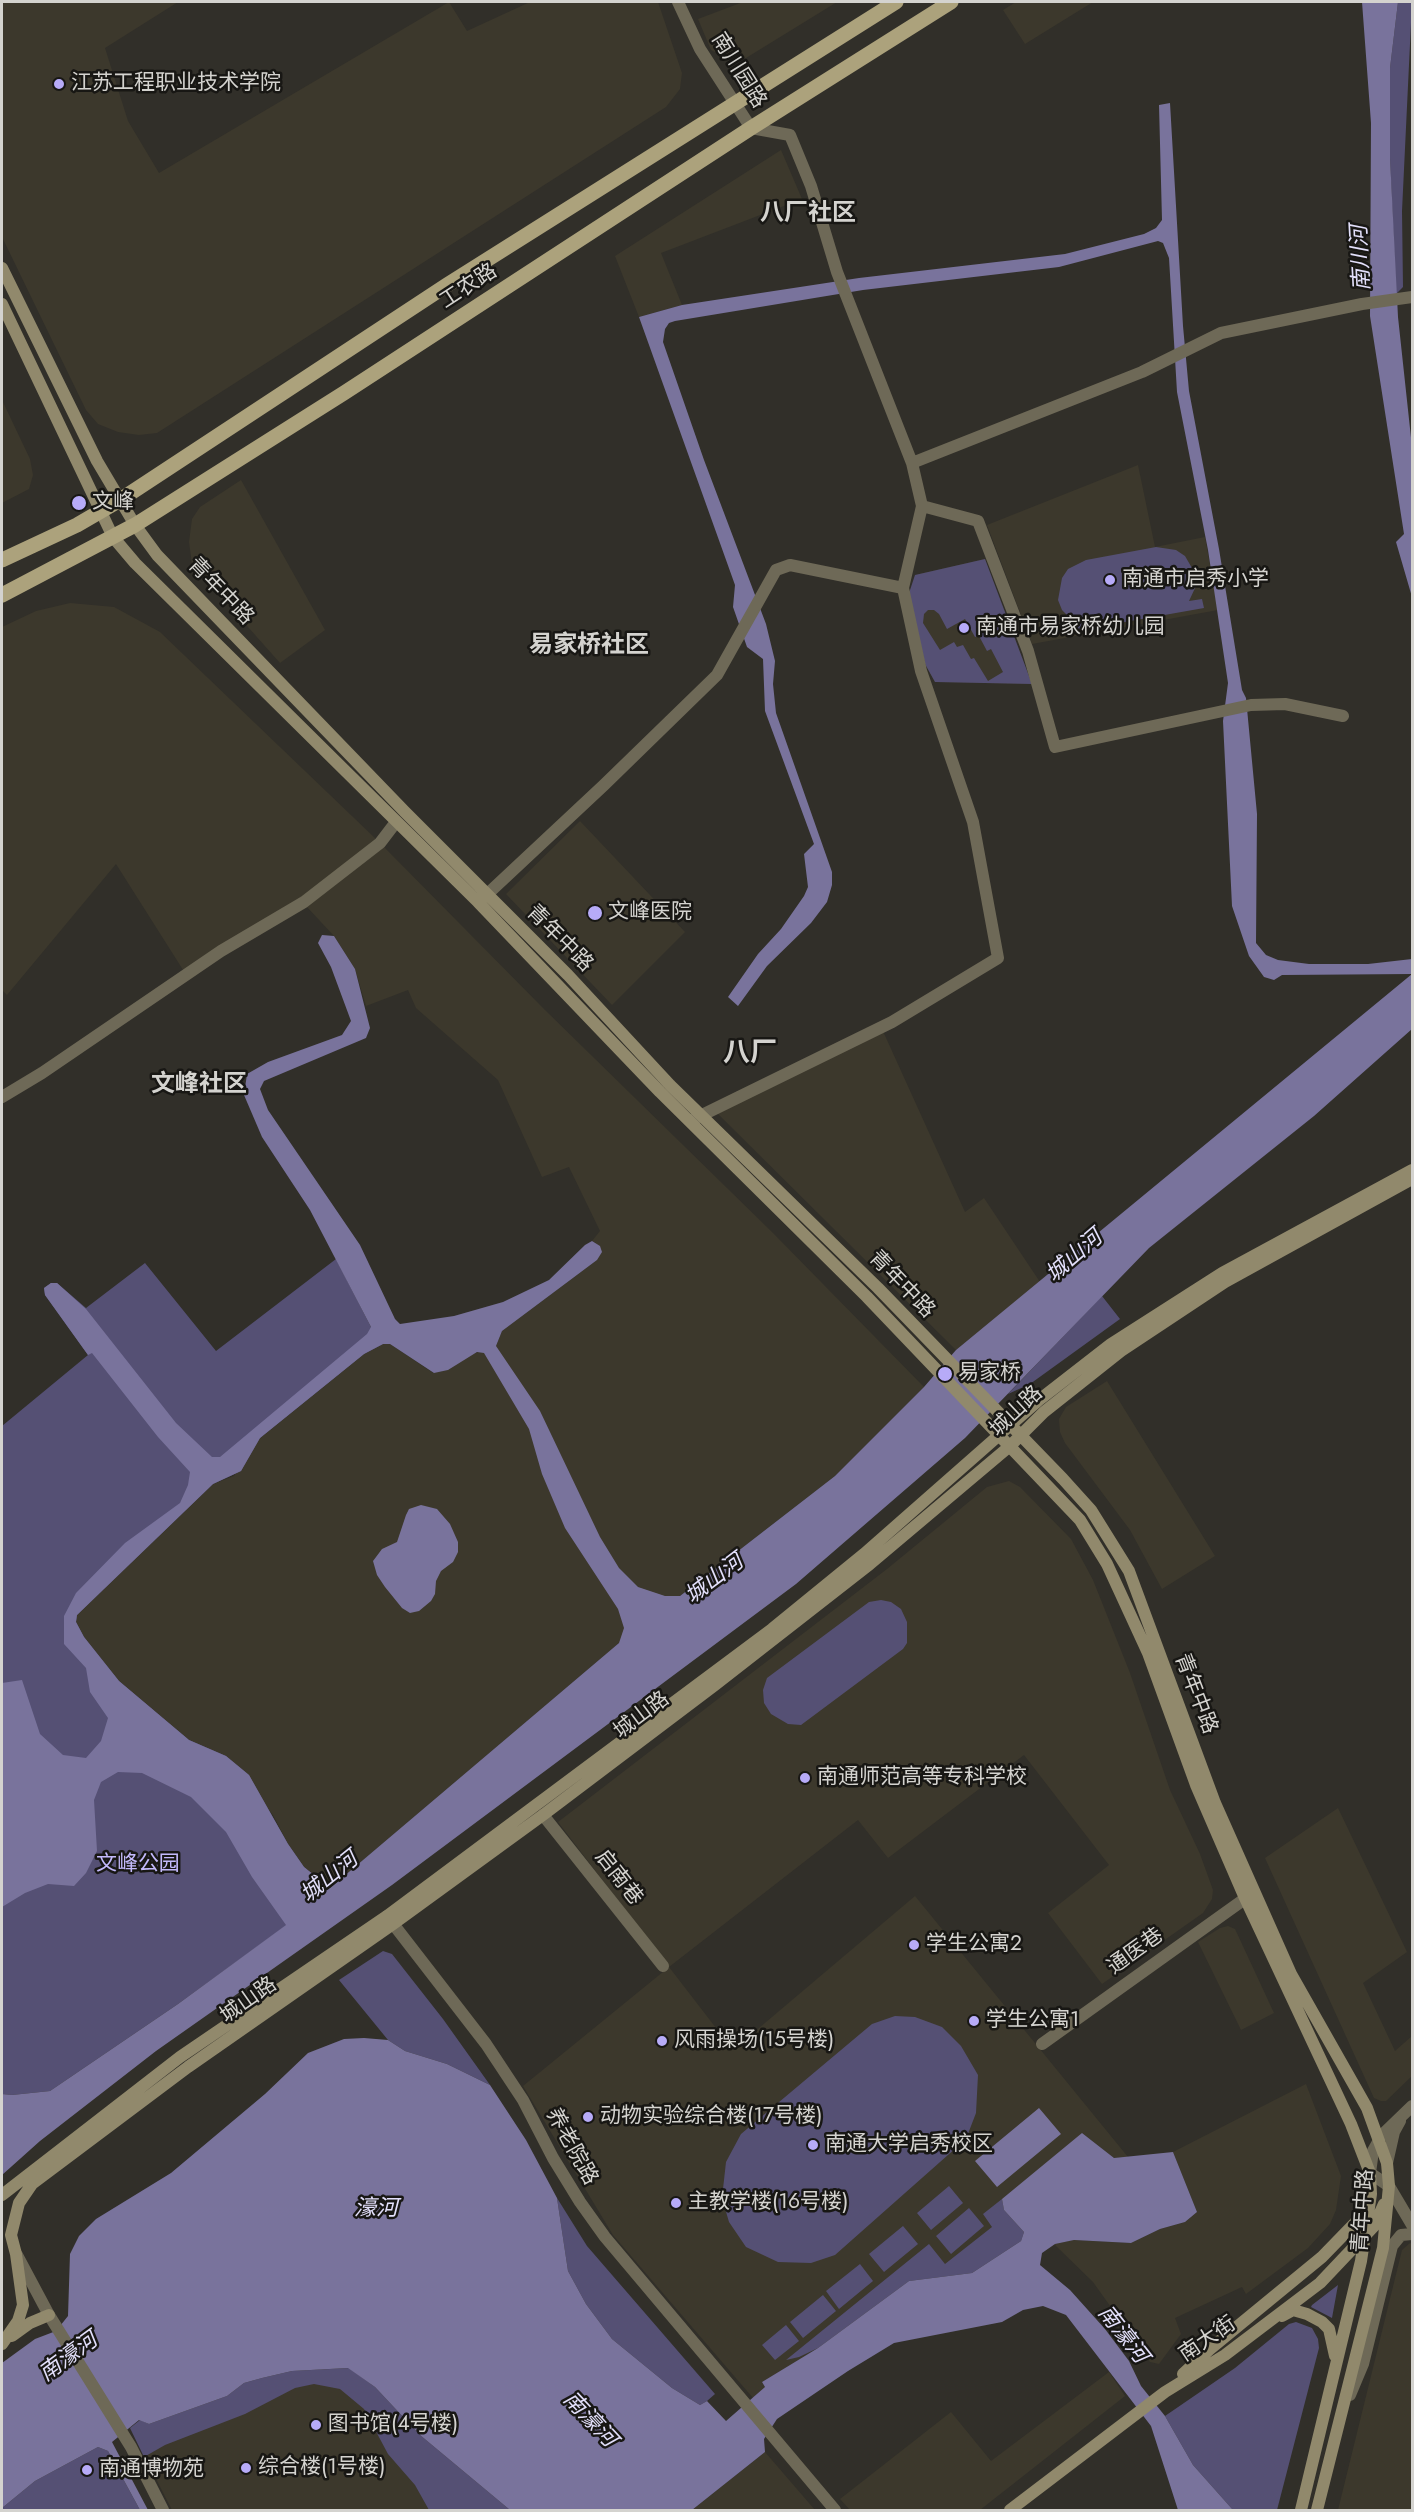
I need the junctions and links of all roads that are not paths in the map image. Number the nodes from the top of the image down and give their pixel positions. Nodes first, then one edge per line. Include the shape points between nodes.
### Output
1 (678, 2) edge
2 (896, 2) edge
3 (951, 2) edge
4 (734, 104) junction
5 (751, 128) junction
6 (2, 268) edge
7 (1408, 297) edge
8 (2, 304) edge
9 (912, 463) junction
10 (120, 500) junction
11 (922, 506) junction
12 (100, 512) junction
13 (135, 525) junction
14 (113, 537) junction
15 (2, 560) edge
16 (903, 588) junction
17 (2, 595) edge
18 (1343, 716) dead end
19 (396, 822) junction
20 (482, 899) junction
21 (2, 1097) edge
22 (703, 1115) junction
23 (689, 1121) junction
24 (1413, 1170) edge
25 (1413, 1179) edge
26 (1011, 1426) junction
27 (999, 1436) junction
28 (1020, 1436) junction
29 (1010, 1446) junction
30 (543, 1815) junction
31 (1250, 1895) junction
32 (390, 1920) junction
33 (663, 1966) dead end
34 (1042, 2044) dead end
35 (1408, 2110) edge
36 (1387, 2163) junction
37 (1370, 2173) junction
38 (1389, 2186) junction
39 (1371, 2194) junction
40 (2, 2195) edge
41 (1413, 2225) edge
42 (1413, 2234) edge
43 (1366, 2236) junction
44 (2, 2237) edge
45 (16, 2254) junction
46 (51, 2319) junction
47 (1270, 2321) junction
48 (3, 2343) edge
49 (1336, 2360) junction
50 (1165, 2392) junction
51 (1339, 2421) junction
52 (163, 2511) edge
53 (835, 2511) edge
54 (1010, 2511) edge
55 (1301, 2511) edge
56 (1317, 2511) edge

1 - 4 street, 南川园路 via 700,49
2 - 4 main road, 工农路
3 - 5 main road, 工农路
4 - 5 street, 南川园路
4 - 10 main road, 工农路 via 447,285
5 - 9 street via 790,135 811,186 838,276
5 - 13 main road, 工农路
6 - 10 main road, 青年中路
7 - 9 street via 1221,333 1142,372
8 - 12 main road, 青年中路
9 - 11 street
10 - 12 main road, 工农路
10 - 13 main road, 青年中路
11 - 16 street
11 - 18 street via 978,520 1028,651 1055,747 1251,705 1286,704
12 - 14 main road, 青年中路
12 - 15 main road, 工农路
13 - 14 main road, 工农路
13 - 20 main road, 青年中路 via 157,555
14 - 17 main road, 工农路
14 - 19 main road, 青年中路
16 - 20 street via 790,565 776,570 717,675
16 - 22 street via 921,671 973,822 998,958 892,1022
19 - 20 main road, 青年中路
19 - 21 street via 380,843 304,902 221,951 42,1074
20 - 22 main road, 青年中路 via 568,975
20 - 23 main road, 青年中路
22 - 23 street
22 - 26 main road, 青年中路
23 - 27 main road, 青年中路
24 - 26 main road, 城山路 via 1222,1273 1111,1344
25 - 28 main road, 城山路 via 1215,1288 1090,1374
26 - 27 main road, 城山路
26 - 28 main road, 青年中路
27 - 29 main road, 青年中路
27 - 32 main road, 城山路 via 772,1629
28 - 29 main road, 城山路
28 - 31 main road, 青年中路 via 1091,1510 1129,1572
29 - 30 main road, 城山路 via 870,1564
29 - 31 main road, 青年中路 via 1080,1520 1107,1564 1148,1653 1196,1785
30 - 32 main road, 城山路
30 - 33 street, 启南巷
31 - 34 street, 通医巷
31 - 36 main road, 青年中路 via 1367,2108
31 - 37 main road, 青年中路
32 - 40 main road, 城山路 via 180,2057
32 - 45 main road, 城山路 via 32,2184 14,2216 11,2235
32 - 53 street, 养老院路 via 486,2044 605,2237
35 - 36 street via 1394,2132
35 - 37 street via 1382,2135 1373,2151
36 - 38 main road, 青年中路
37 - 38 street
37 - 39 main road, 青年中路
38 - 41 street
38 - 43 main road, 南大街 via 1383,2209
38 - 51 main road, 青年中路 via 1383,2248
39 - 43 main road, 青年中路
39 - 50 main road, 南大街 via 1355,2223 1322,2257 1210,2349
42 - 51 street via 1401,2235 1392,2246 1363,2364
43 - 47 main road, 南大街 via 1320,2283
43 - 49 main road, 青年中路
44 - 45 main road
45 - 46 street
45 - 48 main road, 城山路 via 23,2305 18,2321
46 - 48 main road via 21,2328
46 - 52 street via 131,2447
47 - 49 main road via 1293,2310 1322,2322 1329,2329
47 - 50 main road, 南大街
49 - 55 main road, 青年中路
50 - 54 main road
51 - 56 main road, 青年中路

